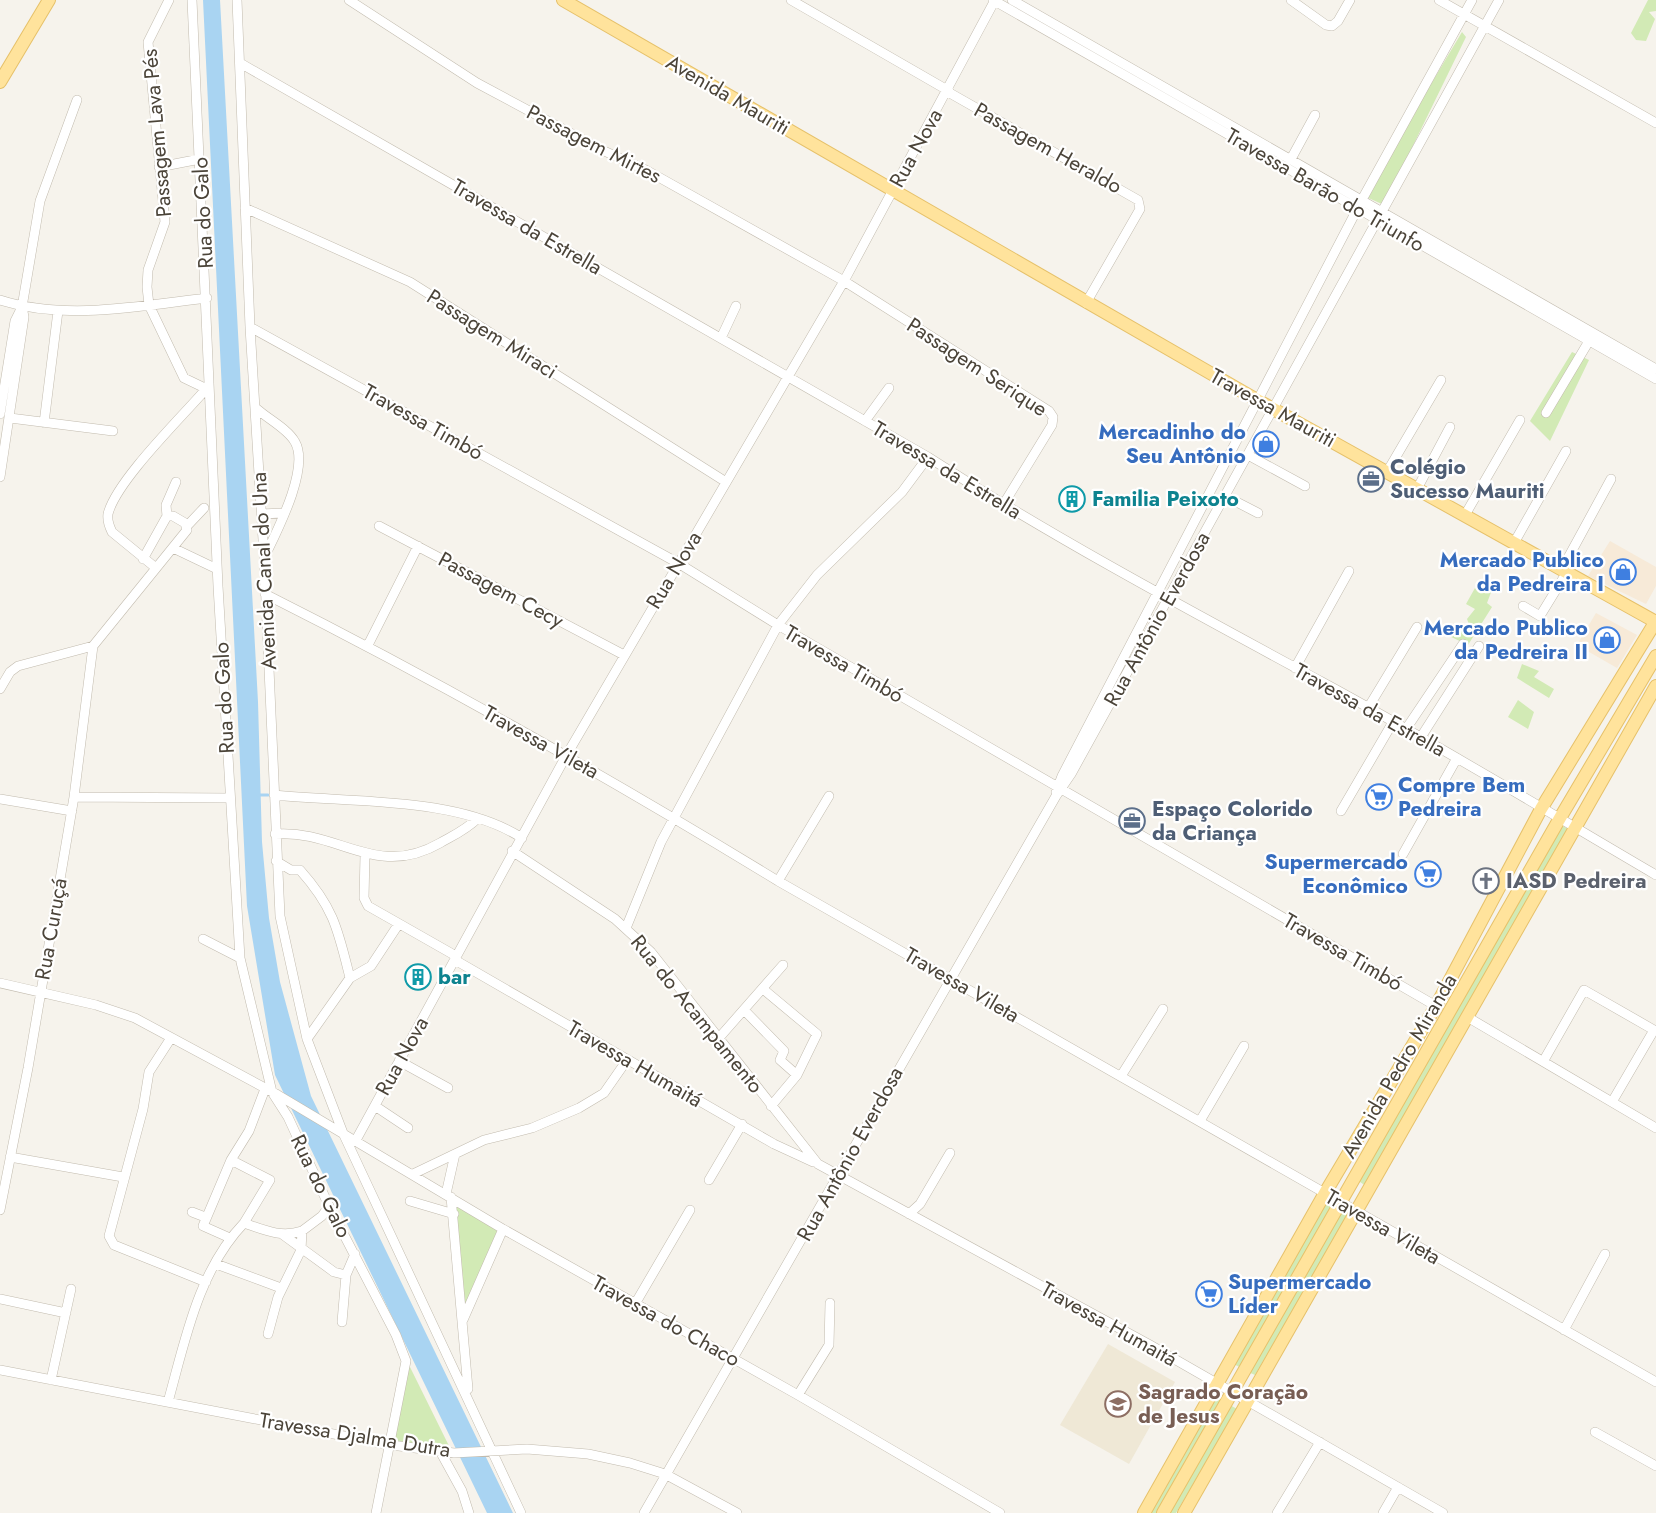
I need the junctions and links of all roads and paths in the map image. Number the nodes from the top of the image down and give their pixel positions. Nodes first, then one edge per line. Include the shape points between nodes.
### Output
1 (49, 0) edge
2 (169, 0) edge
3 (192, 0) edge
4 (237, 0) edge
5 (349, 0) edge
6 (562, 0) edge
7 (791, 0) edge
8 (994, 0) edge
9 (1012, 0) edge
10 (1291, 0) edge
11 (1350, 0) edge
12 (1439, 0) edge
13 (1472, 0) edge
14 (1499, 0) edge
15 (1463, 14) junction
16 (1483, 26) junction
17 (1079, 44) junction
18 (240, 63) junction
19 (4, 66) edge
20 (0, 82) edge
21 (948, 92) junction
22 (77, 100) dead end
23 (1190, 107) junction
24 (1315, 115) dead end
25 (1656, 123) edge
26 (200, 159) junction
27 (1290, 159) junction
28 (159, 167) junction
29 (893, 189) junction
30 (1360, 205) junction
31 (245, 208) junction
32 (1378, 215) junction
33 (844, 281) junction
34 (207, 298) junction
35 (0, 300) edge
36 (1086, 303) junction
37 (149, 305) junction
38 (736, 306) dead end
39 (22, 307) junction
40 (58, 311) junction
41 (250, 327) junction
42 (1577, 329) junction
43 (721, 338) junction
44 (1589, 341) junction
45 (1656, 369) edge
46 (789, 378) junction
47 (1656, 379) edge
48 (1441, 380) dead end
49 (889, 388) dead end
50 (208, 390) junction
51 (1257, 400) junction
52 (256, 409) junction
53 (1275, 409) junction
54 (1546, 413) dead end
55 (0, 414) edge
56 (10, 418) junction
57 (1520, 420) dead end
58 (865, 421) junction
59 (44, 423) junction
60 (1244, 426) junction
61 (1450, 427) dead end
62 (113, 431) dead end
63 (1260, 436) junction
64 (1566, 451) dead end
65 (1248, 455) junction
66 (928, 457) junction
67 (1387, 472) junction
68 (0, 477) edge
69 (1611, 479) dead end
70 (176, 482) dead end
71 (726, 482) junction
72 (1305, 486) dead end
73 (1418, 489) junction
74 (1226, 496) junction
75 (1003, 505) junction
76 (204, 508) dead end
77 (283, 513) junction
78 (1258, 513) dead end
79 (261, 514) junction
80 (1465, 515) junction
81 (167, 516) junction
82 (379, 525) dead end
83 (188, 526) junction
84 (1514, 543) junction
85 (418, 546) junction
86 (173, 548) junction
87 (264, 556) junction
88 (143, 559) junction
89 (678, 562) junction
90 (156, 568) junction
91 (217, 569) junction
92 (1349, 571) dead end
93 (1564, 571) junction
94 (1157, 591) junction
95 (265, 594) junction
96 (1168, 598) junction
97 (1523, 606) dead end
98 (1656, 621) edge
99 (778, 625) junction
100 (1417, 627) dead end
101 (1463, 644) dead end
102 (368, 645) junction
103 (93, 646) junction
104 (1479, 646) dead end
105 (624, 655) junction
106 (1656, 656) edge
107 (1295, 668) junction
108 (1656, 686) edge
109 (0, 689) edge
110 (1368, 708) junction
111 (1393, 722) junction
112 (1406, 729) junction
113 (1421, 737) junction
114 (566, 756) junction
115 (1456, 758) junction
116 (1058, 791) junction
117 (274, 795) junction
118 (829, 796) dead end
119 (74, 797) junction
120 (230, 798) junction
121 (0, 799) edge
122 (1541, 809) junction
123 (72, 811) junction
124 (1341, 811) dead end
125 (478, 818) junction
126 (674, 818) junction
127 (1560, 818) junction
128 (1575, 827) junction
129 (275, 834) junction
130 (522, 838) junction
131 (512, 852) junction
132 (1403, 854) dead end
133 (365, 855) junction
134 (276, 861) junction
135 (1656, 875) edge
136 (778, 881) junction
137 (398, 925) junction
138 (626, 928) junction
139 (203, 939) dead end
140 (240, 958) junction
141 (455, 958) junction
142 (783, 965) dead end
143 (351, 978) junction
144 (951, 978) junction
145 (0, 982) edge
146 (763, 989) junction
147 (40, 991) junction
148 (1436, 1006) junction
149 (1163, 1009) dead end
150 (745, 1011) junction
151 (1468, 1018) junction
152 (171, 1038) junction
153 (307, 1039) junction
154 (718, 1039) junction
155 (1244, 1046) dead end
156 (627, 1060) junction
157 (1544, 1060) junction
158 (399, 1062) junction
159 (797, 1075) junction
160 (1121, 1076) junction
161 (448, 1088) dead end
162 (272, 1092) junction
163 (1612, 1102) junction
164 (375, 1106) junction
165 (771, 1106) junction
166 (1200, 1121) junction
167 (742, 1124) junction
168 (408, 1128) dead end
169 (1656, 1128) edge
170 (343, 1133) junction
171 (356, 1140) junction
172 (950, 1153) dead end
173 (455, 1154) junction
174 (10, 1157) junction
175 (231, 1160) junction
176 (818, 1164) junction
177 (413, 1174) junction
178 (837, 1174) junction
179 (3, 1176) edge
180 (123, 1177) junction
181 (709, 1180) dead end
182 (1326, 1193) junction
183 (448, 1196) junction
184 (410, 1201) dead end
185 (1341, 1203) junction
186 (329, 1206) junction
187 (0, 1210) edge
188 (690, 1210) dead end
189 (192, 1212) dead end
190 (1355, 1213) junction
191 (454, 1214) junction
192 (909, 1214) junction
193 (205, 1217) junction
194 (244, 1223) junction
195 (503, 1229) junction
196 (302, 1231) junction
197 (282, 1234) junction
198 (230, 1238) junction
199 (301, 1250) junction
200 (355, 1254) junction
201 (1605, 1254) dead end
202 (216, 1264) junction
203 (346, 1275) junction
204 (206, 1282) junction
205 (281, 1288) junction
206 (71, 1289) dead end
207 (0, 1299) edge
208 (830, 1303) dead end
209 (634, 1304) junction
210 (66, 1313) junction
211 (342, 1322) dead end
212 (462, 1322) junction
213 (1564, 1330) junction
214 (268, 1334) dead end
215 (731, 1358) junction
216 (0, 1370) edge
217 (51, 1380) junction
218 (1656, 1382) edge
219 (1216, 1384) junction
220 (1233, 1394) junction
221 (798, 1395) junction
222 (469, 1397) junction
223 (1248, 1401) junction
224 (168, 1402) junction
225 (1595, 1432) dead end
226 (1320, 1442) junction
227 (393, 1445) junction
228 (490, 1450) junction
229 (440, 1451) junction
230 (1656, 1466) edge
231 (665, 1474) junction
232 (1398, 1487) junction
233 (376, 1513) edge
234 (382, 1513) edge
235 (469, 1513) edge
236 (521, 1513) edge
237 (644, 1513) edge
238 (737, 1513) edge
239 (1000, 1513) edge
240 (1144, 1513) edge
241 (1163, 1513) edge
242 (1184, 1513) edge
243 (1277, 1513) edge
244 (1383, 1513) edge
245 (1443, 1513) edge

1 - 19 main road
2 - 28 street, Passagem Lava Pés via 148,42
3 - 26 street, Rua do Galo
4 - 18 street, Avenida Canal do Una
5 - 33 street, Passagem Mirtes via 477,83 646,170
6 - 29 main road, Avenida Mauriti
7 - 21 street, Passagem Heraldo
8 - 17 street, Travessa Barão do Triunfo
8 - 21 street, Rua Nova
9 - 17 street, Travessa Barão do Triunfo
10 - 11 street via 1332,26
12 - 15 street
13 - 15 street, Rua Antônio Everdosa
14 - 16 street, Rua Antônio Everdosa
15 - 16 street
15 - 30 street, Rua Antônio Everdosa
16 - 25 street
16 - 32 street, Rua Antônio Everdosa
17 - 23 street, Travessa Barão do Triunfo
18 - 31 street, Avenida Canal do Una
18 - 43 street, Travessa da Estrella
19 - 20 main road
21 - 29 street, Rua Nova
21 - 36 street, Passagem Heraldo via 1138,200 1140,209
22 - 39 street via 40,201
23 - 27 street, Travessa Barão do Triunfo
23 - 30 street, Travessa Barão do Triunfo
24 - 27 street
26 - 28 street
26 - 34 street, Rua do Galo
27 - 30 street, Travessa Barão do Triunfo
28 - 37 street, Passagem Lava Pés via 165,222 148,270
29 - 33 street, Rua Nova
29 - 36 main road, Travessa Mauriti
30 - 32 street, Travessa Barão do Triunfo
30 - 51 street, Rua Antônio Everdosa
31 - 41 street, Avenida Canal do Una
31 - 71 street, Passagem Miraci via 410,282
32 - 42 street, Travessa Barão do Triunfo
32 - 53 street, Rua Antônio Everdosa
33 - 46 street, Rua Nova
33 - 75 street, Passagem Serique via 1052,414 1052,425
34 - 37 street
34 - 50 street, Rua do Galo
35 - 39 street
36 - 51 main road, Travessa Mauriti
37 - 40 street
37 - 50 street, Passagem Lava Pés via 184,378
38 - 43 street
39 - 40 street
39 - 55 street via 15,321
39 - 56 street via 24,317
40 - 59 street
41 - 52 street, Avenida Canal do Una
41 - 89 street, Travessa Timbó
42 - 44 street, Travessa Barão do Triunfo
42 - 45 street, Travessa Barão do Triunfo
43 - 46 street, Travessa da Estrella
44 - 47 street, Travessa Barão do Triunfo
44 - 54 street
46 - 58 street, Travessa da Estrella
46 - 71 street, Rua Nova
48 - 67 street
49 - 58 street
50 - 88 street via 124,483 108,513 112,532
50 - 91 street, Rua do Galo
51 - 53 main road, Travessa Mauriti
51 - 60 street, Rua Antônio Everdosa
52 - 77 street via 289,436 297,448 300,465
52 - 79 street, Avenida Canal do Una
53 - 63 street, Rua Antônio Everdosa
53 - 67 main road, Travessa Mauriti
56 - 59 street
56 - 68 street
57 - 80 street
58 - 66 street, Travessa da Estrella
59 - 62 street
60 - 63 street via 1255,426
60 - 94 street, Rua Antônio Everdosa
61 - 73 street
63 - 65 street, Rua Antônio Everdosa
64 - 84 street
65 - 72 street
65 - 74 street, Rua Antônio Everdosa
66 - 75 street, Travessa da Estrella
66 - 99 street via 902,492 817,575
67 - 73 main road, Travessa Mauriti
69 - 93 street
70 - 81 street via 166,505
71 - 89 street, Rua Nova
73 - 80 main road, Travessa Mauriti
74 - 78 street
74 - 96 street, Rua Antônio Everdosa
75 - 94 street, Travessa da Estrella
76 - 83 street
77 - 79 street
77 - 87 street
79 - 87 street, Avenida Canal do Una
80 - 84 main road, Travessa Mauriti
81 - 83 street
81 - 88 street
82 - 85 street, Passagem Cecy
83 - 86 street
84 - 93 main road, Travessa Mauriti
85 - 102 street
85 - 105 street, Passagem Cecy
86 - 90 street
86 - 91 street
87 - 95 street, Avenida Canal do Una
88 - 90 street
89 - 99 street, Travessa Timbó
89 - 105 street, Rua Nova
90 - 103 street
91 - 120 street, Rua do Galo
92 - 107 street
93 - 97 street via 1540,616
93 - 98 main road, Travessa Mauriti
94 - 96 street, Travessa da Estrella
94 - 116 street, Rua Antônio Everdosa
95 - 102 street, Travessa Vileta
95 - 117 street, Avenida Canal do Una
96 - 107 street, Travessa da Estrella
96 - 116 street, Rua Antônio Everdosa
98 - 122 main road, Avenida Pedro Miranda
99 - 116 street, Travessa Timbó
99 - 126 street
100 - 110 street
101 - 112 street
102 - 114 street, Travessa Vileta
103 - 109 street via 18,666
103 - 119 street, Rua Curuçá
104 - 113 street
105 - 114 street, Rua Nova
106 - 127 main road, Avenida Pedro Miranda
107 - 110 street, Travessa da Estrella
108 - 128 main road, Avenida Pedro Miranda
110 - 111 street, Travessa da Estrella
111 - 112 street, Travessa da Estrella
111 - 124 street
112 - 113 street, Travessa da Estrella
113 - 115 street, Travessa da Estrella
114 - 126 street, Travessa Vileta
114 - 130 street, Rua Nova
115 - 122 street, Travessa da Estrella
115 - 132 street
116 - 144 street, Rua Antônio Everdosa
116 - 148 street, Travessa Timbó
117 - 125 street via 383,804
117 - 129 street, Avenida Canal do Una
118 - 136 street
119 - 120 street
119 - 123 street, Rua Curuçá
120 - 140 street, Rua do Galo
121 - 123 street
122 - 127 street, Travessa da Estrella
122 - 148 main road, Avenida Pedro Miranda
123 - 147 street, Rua Curuçá
125 - 130 street via 500,824
125 - 133 street via 467,829 423,852 398,858
126 - 136 street, Travessa Vileta
126 - 138 street
127 - 128 street, Travessa da Estrella
127 - 185 main road, Avenida Pedro Miranda
128 - 135 street, Travessa da Estrella
128 - 151 main road, Avenida Pedro Miranda
129 - 133 street via 301,834
129 - 134 street, Avenida Canal do Una
130 - 131 street, Rua Nova
131 - 138 street, Rua do Acampamento
131 - 141 street, Rua Nova
133 - 137 street, Travessa Humaitá via 365,902
134 - 143 street via 291,870 300,870 329,908
134 - 153 street, Avenida Canal do Una via 280,916
136 - 144 street, Travessa Vileta
137 - 141 street, Travessa Humaitá
137 - 143 street via 370,966
138 - 154 street, Rua do Acampamento via 664,968
139 - 140 street
140 - 162 street, Rua do Galo
141 - 156 street, Travessa Humaitá
141 - 158 street, Rua Nova
142 - 146 street
143 - 153 street
144 - 160 street, Travessa Vileta
144 - 178 street, Rua Antônio Everdosa
145 - 147 street, Travessa do Chaco
146 - 150 street
146 - 159 street via 817,1034
147 - 152 street, Travessa do Chaco via 135,1018
147 - 174 street, Rua Curuçá
148 - 182 main road, Avenida Pedro Miranda
149 - 160 street
150 - 154 street
150 - 159 street via 784,1051 780,1060
151 - 157 street
151 - 190 main road, Avenida Pedro Miranda
152 - 162 street, Travessa do Chaco
152 - 180 street via 149,1072 143,1109
153 - 170 street, Avenida Canal do Una
154 - 165 street, Rua do Acampamento
155 - 166 street
156 - 167 street, Travessa Humaitá
156 - 173 street via 604,1093 579,1108 532,1128 484,1140
157 - 163 street
157 - 163 street via 1584,990 1654,1030
158 - 161 street
158 - 164 street, Rua Nova
159 - 165 street
160 - 166 street, Travessa Vileta
162 - 170 street, Travessa do Chaco
162 - 175 street
162 - 186 street, Rua do Galo via 288,1117
163 - 169 street
164 - 168 street
164 - 171 street, Rua Nova
165 - 176 street, Rua do Acampamento
166 - 182 street, Travessa Vileta
167 - 176 street, Travessa Humaitá
167 - 181 street
170 - 171 street, Travessa do Chaco
170 - 222 street
171 - 177 street, Travessa do Chaco
172 - 192 street
173 - 177 street
173 - 183 street
174 - 179 street, Rua Curuçá
174 - 180 street
175 - 193 street
175 - 194 street via 270,1180
176 - 178 street, Rua do Acampamento
177 - 183 street, Travessa do Chaco
178 - 192 street, Travessa Humaitá
178 - 215 street, Rua Antônio Everdosa via 788,1266
179 - 187 street, Rua Curuçá
180 - 204 street via 109,1229 114,1245
182 - 185 street, Travessa Vileta
182 - 219 main road, Avenida Pedro Miranda
183 - 191 street
183 - 195 street, Travessa do Chaco
184 - 191 street
185 - 190 street, Travessa Vileta
185 - 220 main road, Avenida Pedro Miranda
186 - 196 street
186 - 200 street, Rua do Galo
188 - 209 street
189 - 193 street
190 - 213 street, Travessa Vileta
190 - 223 main road, Avenida Pedro Miranda
191 - 212 street
192 - 219 street, Travessa Humaitá
193 - 198 street via 203,1226
194 - 197 street
194 - 198 street
195 - 209 street, Travessa do Chaco
195 - 212 street
196 - 197 street
196 - 199 street
197 - 199 street
198 - 202 street
199 - 203 street via 334,1272
199 - 205 street
200 - 203 street
200 - 227 street, Rua do Galo via 406,1361
201 - 213 street
202 - 204 street
202 - 205 street
203 - 211 street
204 - 224 street via 193,1313
205 - 214 street
206 - 210 street
207 - 210 street
208 - 221 street via 829,1345
209 - 215 street, Travessa do Chaco
210 - 217 street
212 - 222 street
213 - 218 street, Travessa Vileta
215 - 221 street, Travessa do Chaco
215 - 231 street, Rua Antônio Everdosa
216 - 217 street, Travessa Djalma Dutra
217 - 224 street, Travessa Djalma Dutra
219 - 220 street, Travessa Humaitá
219 - 240 main road, Avenida Pedro Miranda
220 - 223 street, Travessa Humaitá
220 - 241 main road, Avenida Pedro Miranda
221 - 239 street, Travessa do Chaco
222 - 228 street
223 - 226 street, Travessa Humaitá
223 - 242 main road, Avenida Pedro Miranda
224 - 227 street, Travessa Djalma Dutra
225 - 230 street
226 - 232 street, Travessa Humaitá
226 - 243 street
227 - 229 street, Travessa Djalma Dutra
227 - 233 street
227 - 234 street
228 - 229 street, Travessa Djalma Dutra
228 - 231 street, Travessa Djalma Dutra via 588,1454
228 - 236 street
229 - 235 street
231 - 237 street, Rua Antônio Everdosa
231 - 238 street, Travessa Djalma Dutra
232 - 244 street
232 - 245 street, Travessa Humaitá

